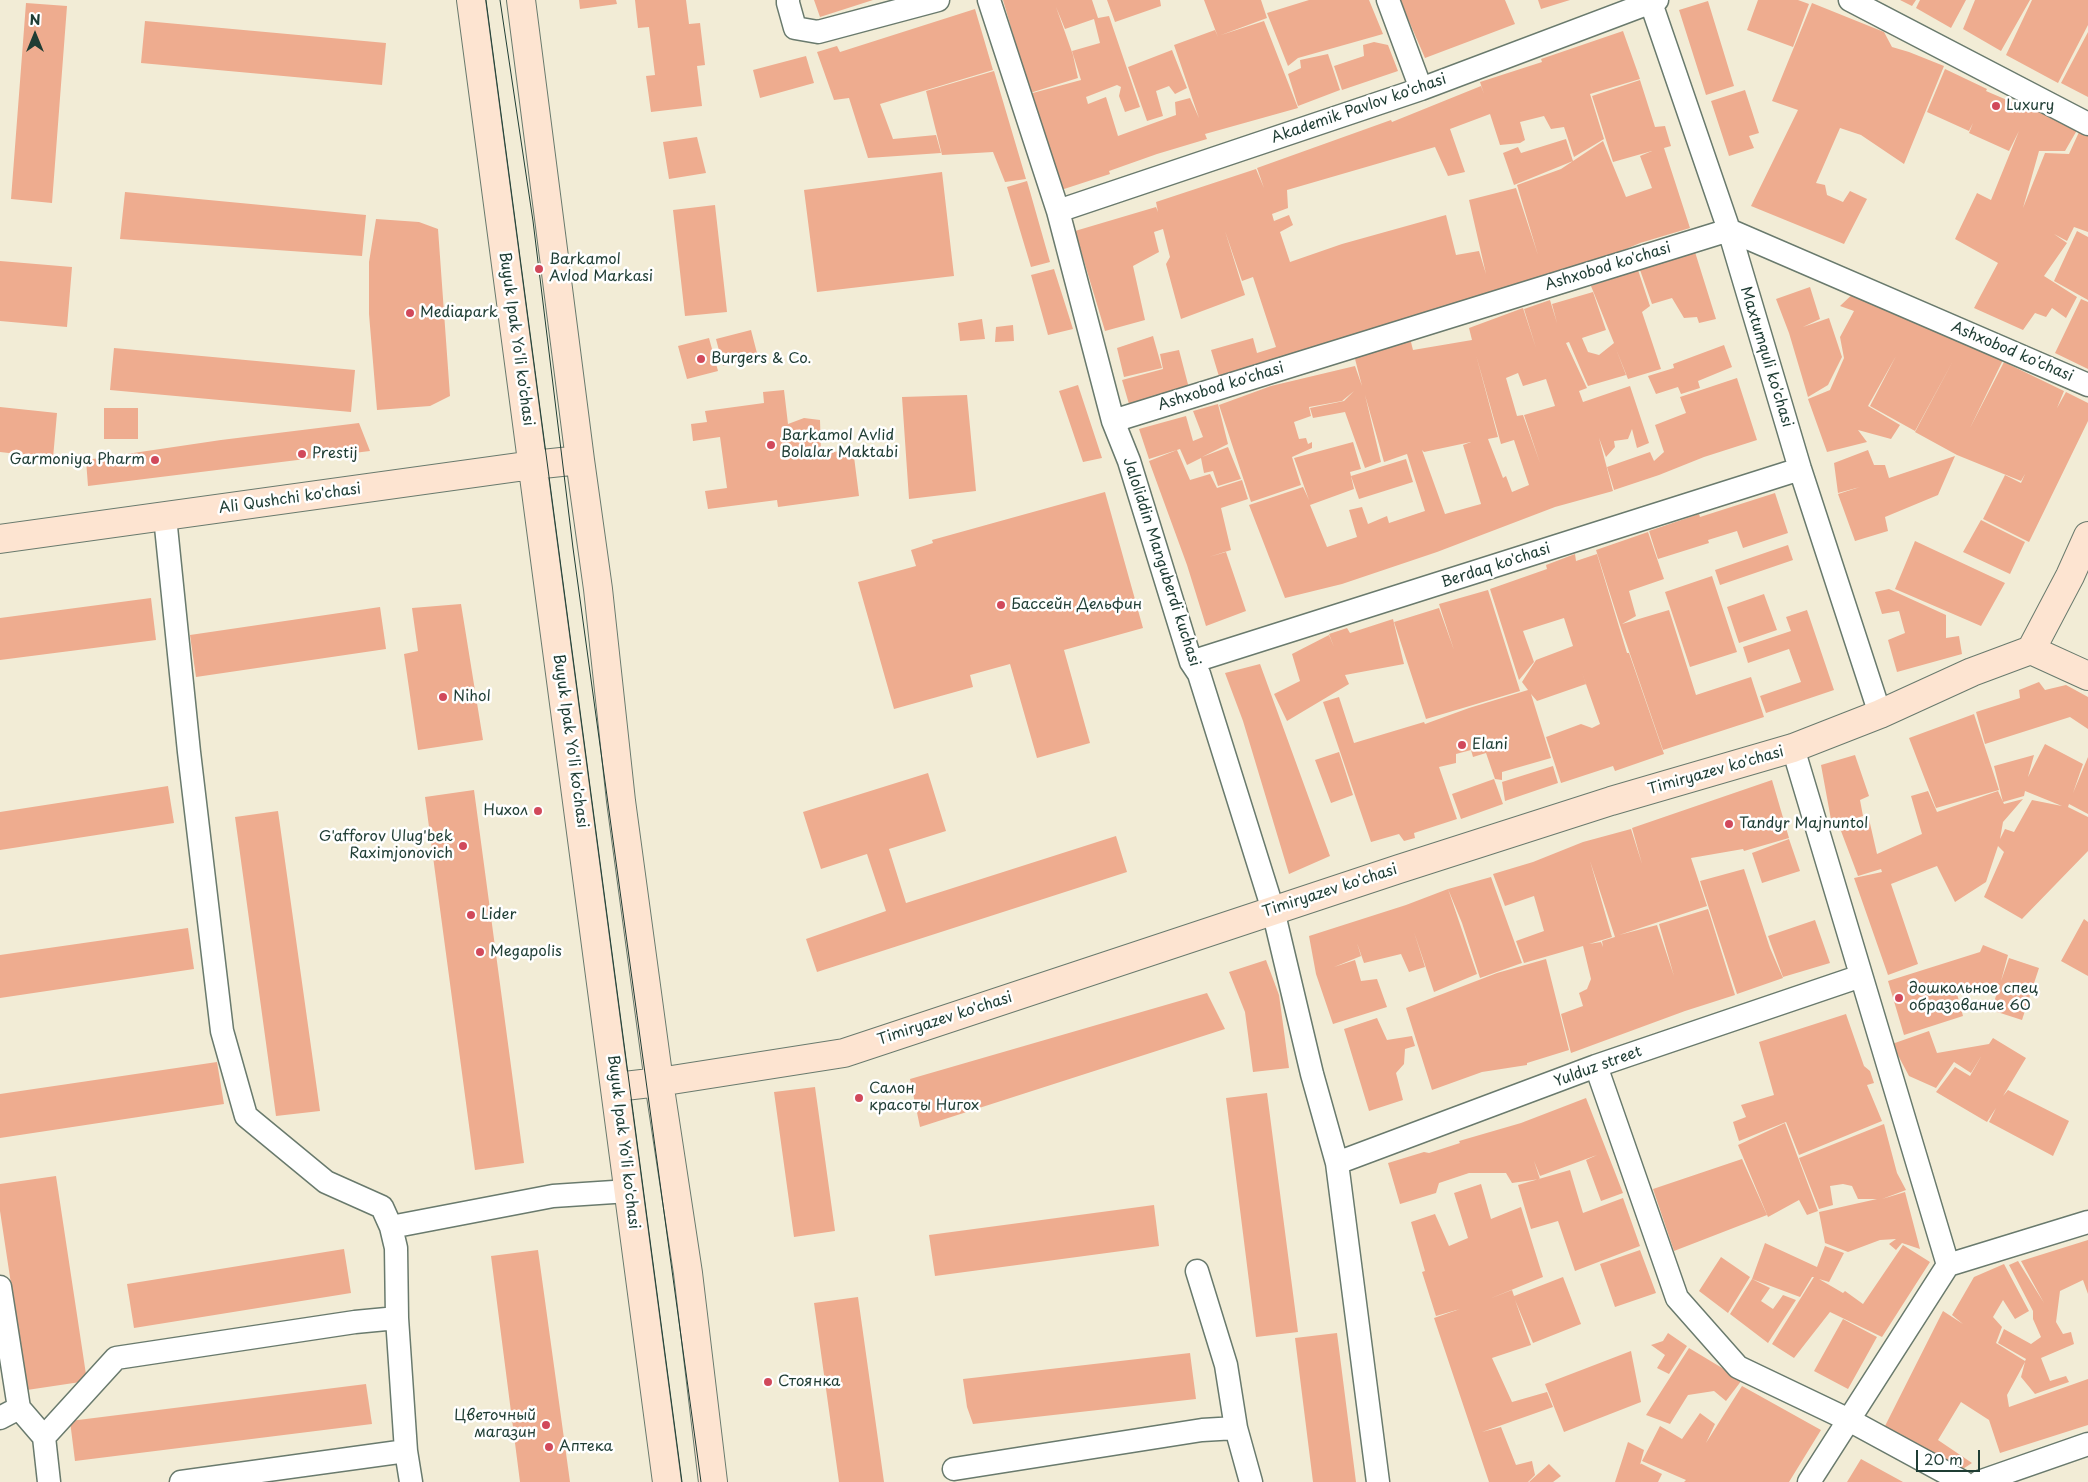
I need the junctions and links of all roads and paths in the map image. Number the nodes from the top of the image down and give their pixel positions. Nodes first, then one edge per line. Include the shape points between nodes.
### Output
1 (471, 0) edge
2 (521, 0) edge
3 (788, 0) edge
4 (938, 0) edge
5 (989, 0) edge
6 (1388, 0) edge
7 (1850, 0) edge
8 (1653, 1) edge
9 (1421, 89) junction
10 (2088, 124) edge
11 (1058, 212) junction
12 (1728, 230) junction
13 (2088, 385) edge
14 (1113, 420) junction
15 (580, 460) junction
16 (533, 465) junction
17 (1800, 469) junction
18 (165, 517) junction
19 (2088, 536) edge
20 (0, 539) edge
21 (2031, 650) junction
22 (1191, 662) junction
23 (2088, 676) edge
24 (1880, 714) junction
25 (1793, 748) junction
26 (1273, 910) junction
27 (1861, 976) junction
28 (1596, 1066) junction
29 (659, 1082) junction
30 (616, 1087) junction
31 (1337, 1163) junction
32 (629, 1191) junction
33 (2088, 1222) edge
34 (391, 1227) junction
35 (1948, 1265) junction
36 (1197, 1270) dead end
37 (0, 1286) edge
38 (397, 1318) junction
39 (9, 1413) edge
40 (1849, 1420) junction
41 (1236, 1428) junction
42 (44, 1437) junction
43 (2088, 1444) edge
44 (406, 1451) junction
45 (954, 1469) dead end
46 (49, 1482) edge
47 (180, 1482) edge
48 (411, 1482) edge
49 (667, 1482) edge
50 (713, 1482) edge
51 (1251, 1482) edge
52 (1378, 1482) edge
53 (1809, 1482) edge
54 (1963, 1482) edge
55 (1979, 1482) edge

1 - 16 main road, Buyuk Ipak Yo'li ko'chasi
2 - 15 main road
3 - 4 street via 795,28 818,32
5 - 11 street, Jaloliddin Manguberdi kuchasi
6 - 9 street
7 - 10 street
8 - 9 street, Akademik Pavlov ko'chasi
8 - 12 street, Maxtumquli ko'chasi
9 - 11 street, Akademik Pavlov ko'chasi
11 - 14 street, Jaloliddin Manguberdi kuchasi
12 - 13 street, Ashxobod ko'chasi
12 - 14 street, Ashxobod ko'chasi
12 - 17 street, Maxtumquli ko'chasi
14 - 22 street, Jaloliddin Manguberdi kuchasi via 1129,461
15 - 16 main road, Ali Qushchi ko'chasi
15 - 29 main road
16 - 18 main road, Ali Qushchi ko'chasi
16 - 30 main road, Buyuk Ipak Yo'li ko'chasi
17 - 22 street, Berdaq ko'chasi
17 - 24 street, Maxtumquli ko'chasi
18 - 20 main road, Ali Qushchi ko'chasi
18 - 34 street via 222,1031 246,1116 326,1182 382,1207
19 - 21 main road
21 - 23 main road
21 - 24 main road, Timiryazev ko'chasi via 1972,672
22 - 26 street, Jaloliddin Manguberdi kuchasi via 1199,674
24 - 25 main road, Timiryazev ko'chasi
25 - 26 main road, Timiryazev ko'chasi via 1611,801
25 - 27 street
26 - 29 main road, Timiryazev ko'chasi via 844,1053
26 - 31 street, Jaloliddin Manguberdi kuchasi
27 - 28 street, Yulduz street
27 - 35 street
28 - 31 street, Yulduz street
28 - 40 street via 1677,1298 1738,1367
29 - 30 main road, Timiryazev ko'chasi
29 - 50 main road via 688,1273
30 - 32 main road, Buyuk Ipak Yo'li ko'chasi
31 - 52 street, Jaloliddin Manguberdi kuchasi
32 - 34 street via 553,1196
32 - 49 main road, Buyuk Ipak Yo'li ko'chasi
33 - 35 street
34 - 38 street via 396,1248
35 - 40 street
36 - 41 street via 1226,1365
37 - 39 street
38 - 42 street via 116,1358
38 - 44 street
39 - 42 street
40 - 53 street
40 - 54 street
41 - 45 street via 1202,1430
41 - 51 street
42 - 46 street
43 - 55 street
44 - 47 street
44 - 48 street

